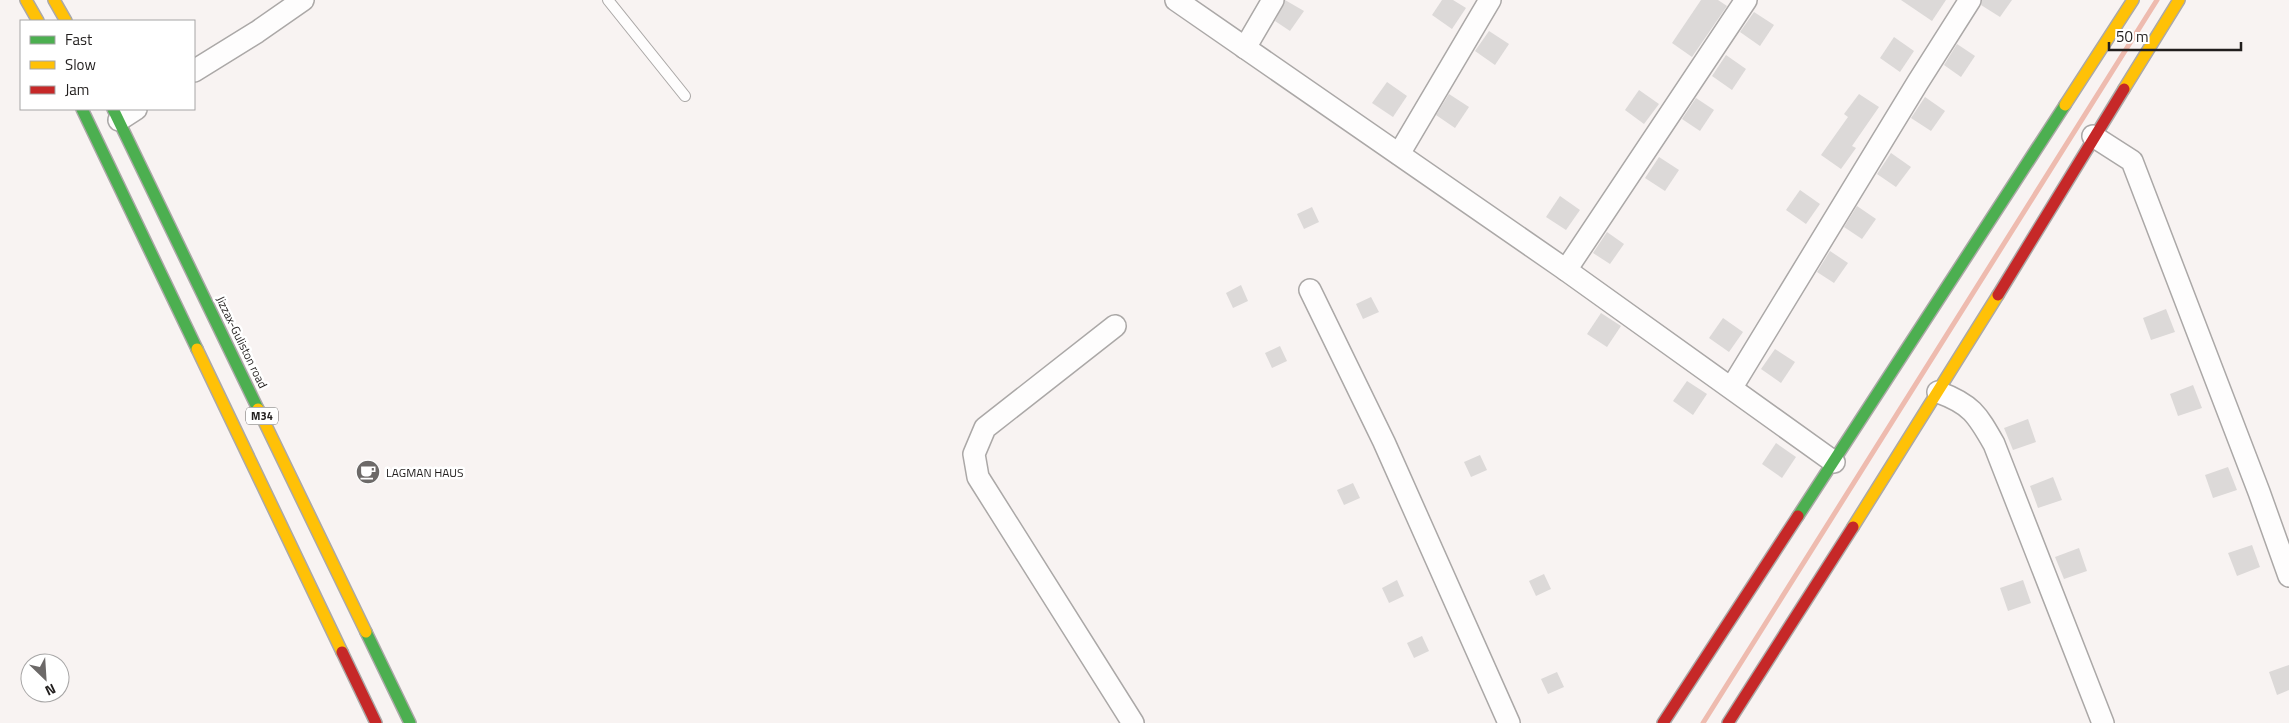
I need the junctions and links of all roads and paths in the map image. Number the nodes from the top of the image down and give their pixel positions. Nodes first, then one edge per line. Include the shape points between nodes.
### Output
1 (26, 0) edge
2 (54, 0) edge
3 (303, 0) edge
4 (608, 0) edge
5 (1176, 0) edge
6 (1273, 0) edge
7 (1490, 0) edge
8 (1746, 0) edge
9 (1970, 0) edge
10 (2133, 0) edge
11 (2179, 0) edge
12 (37, 20) edge
13 (65, 20) edge
14 (1246, 48) junction
15 (195, 70) edge
16 (685, 96) dead end
17 (82, 110) edge
18 (123, 112) edge
19 (2093, 136) junction
20 (1398, 154) junction
21 (1566, 270) junction
22 (1310, 290) dead end
23 (1115, 326) dead end
24 (1732, 387) junction
25 (1938, 392) junction
26 (1834, 462) junction
27 (2289, 576) edge
28 (376, 723) edge
29 (410, 723) edge
30 (1133, 723) edge
31 (1509, 723) edge
32 (1663, 723) edge
33 (1728, 723) edge
34 (2103, 723) edge

1 - 12 main road
2 - 13 main road
3 - 15 street
4 - 16 lane
5 - 14 street
6 - 14 street
7 - 20 street
8 - 21 street
9 - 24 street
10 - 26 main road
11 - 19 main road
14 - 20 street
17 - 28 main road, M34
18 - 29 main road, Jizzax-Guliston road / M34
19 - 25 main road
19 - 27 street via 2132,161
20 - 21 street
21 - 24 street
22 - 31 street via 1384,442
23 - 30 street via 985,428 974,454 978,477
24 - 26 street
25 - 33 main road
25 - 34 street via 1960,400 1979,418 1994,444
26 - 32 main road

